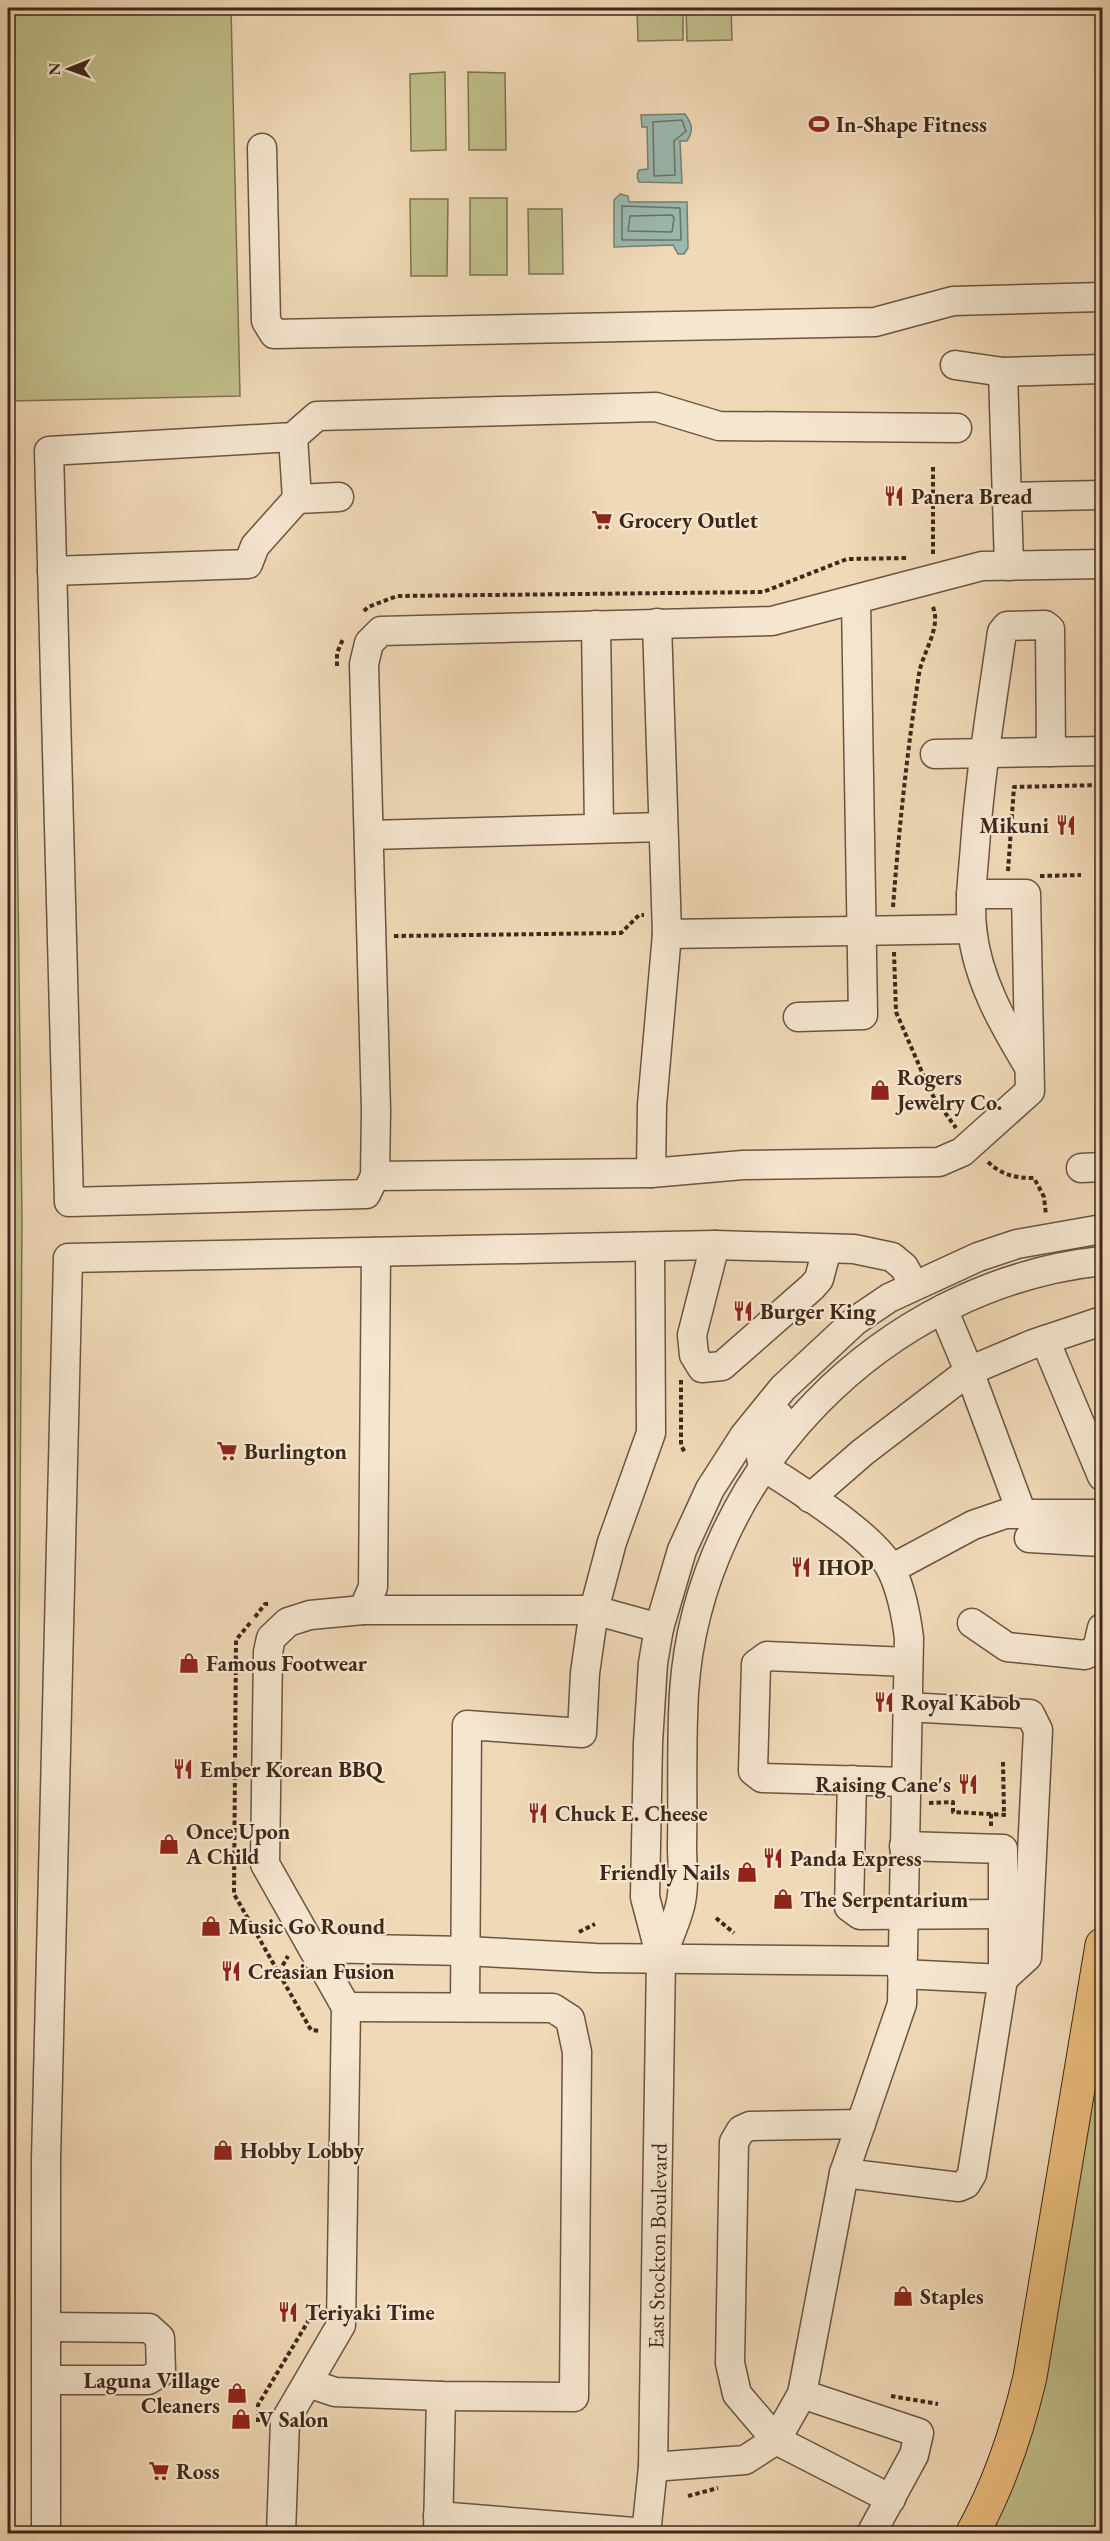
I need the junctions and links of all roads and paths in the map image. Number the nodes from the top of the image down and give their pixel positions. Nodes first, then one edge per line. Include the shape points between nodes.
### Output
1 (262, 148) dead end
2 (1102, 297) edge
3 (955, 365) dead end
4 (1102, 369) edge
5 (1003, 372) junction
6 (957, 428) dead end
7 (293, 436) junction
8 (933, 467) dead end
9 (1102, 495) edge
10 (339, 497) dead end
11 (1007, 497) junction
12 (297, 499) junction
13 (915, 558) dead end
14 (924, 558) dead end
15 (1102, 564) edge
16 (1009, 566) junction
17 (52, 571) junction
18 (856, 600) junction
19 (361, 614) dead end
20 (657, 623) junction
21 (596, 625) junction
22 (347, 629) dead end
23 (337, 668) dead end
24 (1102, 751) edge
25 (1051, 752) junction
26 (986, 753) junction
27 (935, 754) dead end
28 (1102, 784) edge
29 (663, 827) junction
30 (599, 828) junction
31 (369, 835) junction
32 (1081, 875) dead end
33 (1007, 876) dead end
34 (1029, 876) dead end
35 (971, 894) junction
36 (647, 915) dead end
37 (861, 929) junction
38 (972, 929) junction
39 (667, 934) junction
40 (385, 936) dead end
41 (894, 946) dead end
42 (798, 1017) dead end
43 (1030, 1069) junction
44 (971, 1144) junction
45 (651, 1173) junction
46 (375, 1176) junction
47 (1047, 1218) dead end
48 (1102, 1229) edge
49 (714, 1245) junction
50 (650, 1247) junction
51 (827, 1249) junction
52 (376, 1252) junction
53 (1102, 1261) edge
54 (914, 1286) junction
55 (943, 1310) junction
56 (858, 1319) junction
57 (1102, 1321) edge
58 (1045, 1340) junction
59 (969, 1371) junction
60 (763, 1466) junction
61 (1102, 1476) edge
62 (810, 1498) junction
63 (1102, 1514) edge
64 (1025, 1526) junction
65 (1102, 1542) edge
66 (891, 1569) junction
67 (363, 1610) junction
68 (594, 1610) junction
69 (972, 1623) dead end
70 (1102, 1628) edge
71 (659, 1629) junction
72 (908, 1662) junction
73 (907, 1707) junction
74 (1003, 1762) dead end
75 (852, 1780) junction
76 (906, 1782) junction
77 (928, 1803) dead end
78 (904, 1846) junction
79 (1003, 1914) junction
80 (903, 1916) junction
81 (1102, 1945) edge
82 (313, 1948) junction
83 (466, 1951) junction
84 (661, 1958) junction
85 (902, 1968) junction
86 (1003, 1979) junction
87 (346, 2007) junction
88 (465, 2007) junction
89 (861, 2124) junction
90 (844, 2173) junction
91 (48, 2327) junction
92 (47, 2380) junction
93 (308, 2383) junction
94 (802, 2394) junction
95 (441, 2396) junction
96 (776, 2440) junction
97 (653, 2467) junction
98 (891, 2499) junction
99 (438, 2525) edge
100 (646, 2533) edge
101 (46, 2534) edge
102 (281, 2534) edge
103 (871, 2534) edge
104 (972, 2534) edge

1 - 2 street via 266,321 274,334 875,322 953,302
3 - 5 street
4 - 5 street
5 - 11 street
6 - 7 street via 719,426 656,407 317,416
7 - 12 street
7 - 17 street via 49,451
8 - 14 path via 933,558
9 - 11 street
10 - 12 street
11 - 16 street
12 - 17 street via 255,546 248,564
13 - 19 path via 847,559 763,592 397,596 368,607
15 - 16 street
16 - 18 street via 982,566
17 - 46 street via 69,1202 366,1194
18 - 20 street via 772,621
18 - 37 street
20 - 21 street
20 - 29 street
21 - 30 street
21 - 31 street via 381,632 369,644 364,664
22 - 23 path via 337,653
24 - 25 street
25 - 26 street
25 - 26 street via 1050,628 1045,625 1007,626 1002,632
26 - 27 street
26 - 35 street
28 - 33 path via 1014,787
29 - 30 street
29 - 39 street
30 - 31 street
31 - 46 street
32 - 34 path
35 - 38 street
35 - 43 street via 1026,894
36 - 40 path via 639,915 621,933
37 - 38 street
37 - 39 street
37 - 42 street via 862,1015
38 - 43 street via 998,1016
39 - 45 street via 652,1105
41 - 44 path via 896,1012 903,1031 931,1093
43 - 44 street via 1030,1091
44 - 45 street via 939,1162 743,1165
44 - 47 path via 996,1170 1015,1178 1035,1178 1044,1197
45 - 46 street
48 - 54 street, East Stockton Boulevard via 1017,1244
49 - 50 street
49 - 51 street
49 - 51 street via 692,1335 694,1355 702,1368 722,1366 812,1287 819,1279
50 - 52 street
50 - 68 street via 651,1433 612,1542
51 - 54 street via 854,1249 892,1257 904,1267
52 - 67 street via 373,1587
52 - 91 street via 69,1258 46,2160
53 - 55 street, East Stockton Boulevard via 1024,1275
54 - 56 street, East Stockton Boulevard
55 - 59 street
55 - 60 street, East Stockton Boulevard via 882,1346 850,1371 812,1407
56 - 60 street via 850,1347 802,1392 764,1436 759,1451
56 - 71 street, East Stockton Boulevard via 783,1388 744,1436 710,1489 682,1550
57 - 58 street
58 - 59 street
58 - 61 street
59 - 62 street
59 - 64 street
60 - 62 street
60 - 84 street, East Stockton Boulevard via 718,1552 700,1605 690,1652 684,1693 681,1898
62 - 66 street via 880,1553
63 - 64 street
64 - 65 street
64 - 66 street via 1005,1514 973,1525
66 - 72 street via 904,1602
67 - 68 street
67 - 82 street via 309,1615 288,1622 271,1638 268,1652 265,1864
68 - 71 street
68 - 83 street via 582,1733 467,1725
69 - 70 street via 1007,1647 1084,1655 1097,1649
71 - 84 street, East Stockton Boulevard via 650,1700 645,1897
72 - 73 street
72 - 75 street via 767,1656 756,1664 753,1771 762,1778
73 - 76 street
73 - 86 street via 1030,1714 1038,1730 1027,1957
74 - 77 path via 1006,1815 954,1812 953,1802
75 - 76 street
75 - 80 street via 849,1907 860,1915
76 - 78 street
78 - 79 street via 1003,1849
78 - 80 street
79 - 80 street
79 - 86 street
80 - 85 street
81 - 104 highway via 1028,2389 1003,2469
82 - 83 street
82 - 87 street
83 - 84 street
83 - 88 street
84 - 85 street
84 - 97 street, East Stockton Boulevard
85 - 86 street
85 - 89 street via 902,2004
86 - 90 street via 972,2174 966,2184 959,2187
87 - 88 street
87 - 93 street via 341,2325
88 - 95 street via 553,2008 570,2019 574,2028 577,2052 574,2397
89 - 90 street
89 - 96 street via 750,2126 741,2130 734,2142 730,2363 737,2394
90 - 94 street
91 - 92 street
91 - 92 street via 148,2328 160,2338 161,2372 148,2380
92 - 101 street
93 - 95 street via 335,2392
93 - 102 street via 285,2421
94 - 96 street
94 - 98 street via 919,2433 914,2455
95 - 99 street
96 - 97 street via 745,2460
96 - 98 street
97 - 100 street, East Stockton Boulevard
98 - 103 street
99 - 100 street

